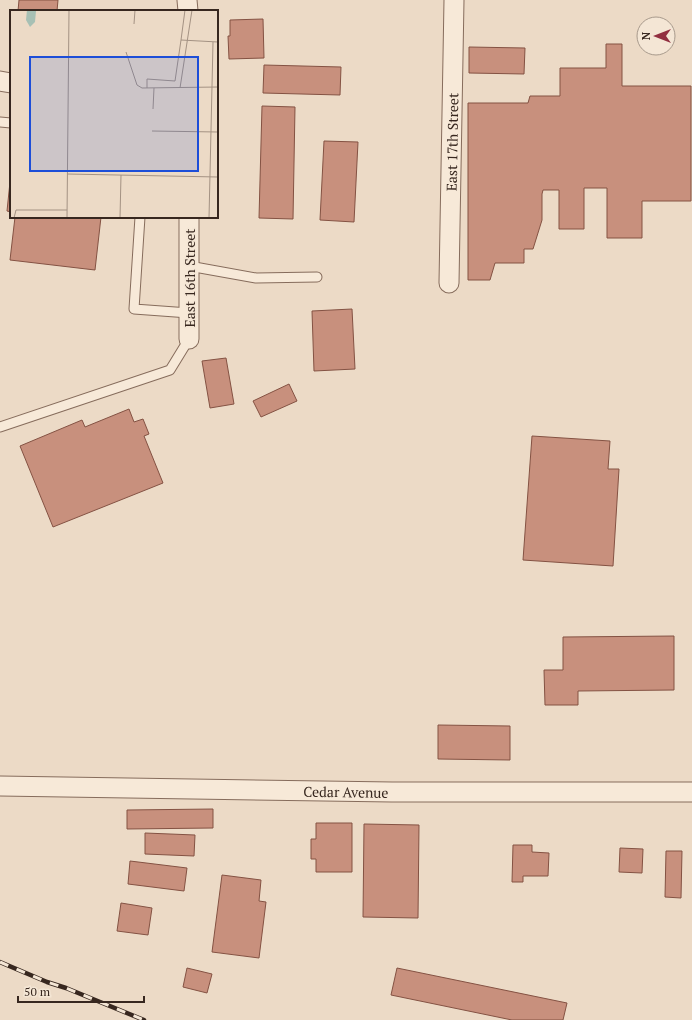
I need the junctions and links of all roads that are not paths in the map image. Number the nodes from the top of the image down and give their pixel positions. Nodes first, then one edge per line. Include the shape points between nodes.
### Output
1 (187, 0) edge
2 (454, 0) edge
3 (188, 10) edge
4 (0, 81) edge
5 (10, 83) edge
6 (0, 122) edge
7 (10, 123) edge
8 (140, 218) edge
9 (189, 218) edge
10 (189, 266) junction
11 (317, 277) dead end
12 (449, 283) dead end
13 (189, 313) junction
14 (189, 339) joint
15 (0, 427) edge
16 (0, 786) edge
17 (692, 792) edge

1 - 3 street
2 - 12 street, East 17th Street
4 - 5 street
6 - 7 lane
8 - 13 lane via 134,308
9 - 10 street, East 16th Street
10 - 11 lane via 256,278
10 - 13 street, East 16th Street
13 - 14 street, East 16th Street
14 - 15 lane via 170,370
16 - 17 street, Cedar Avenue via 392,792

